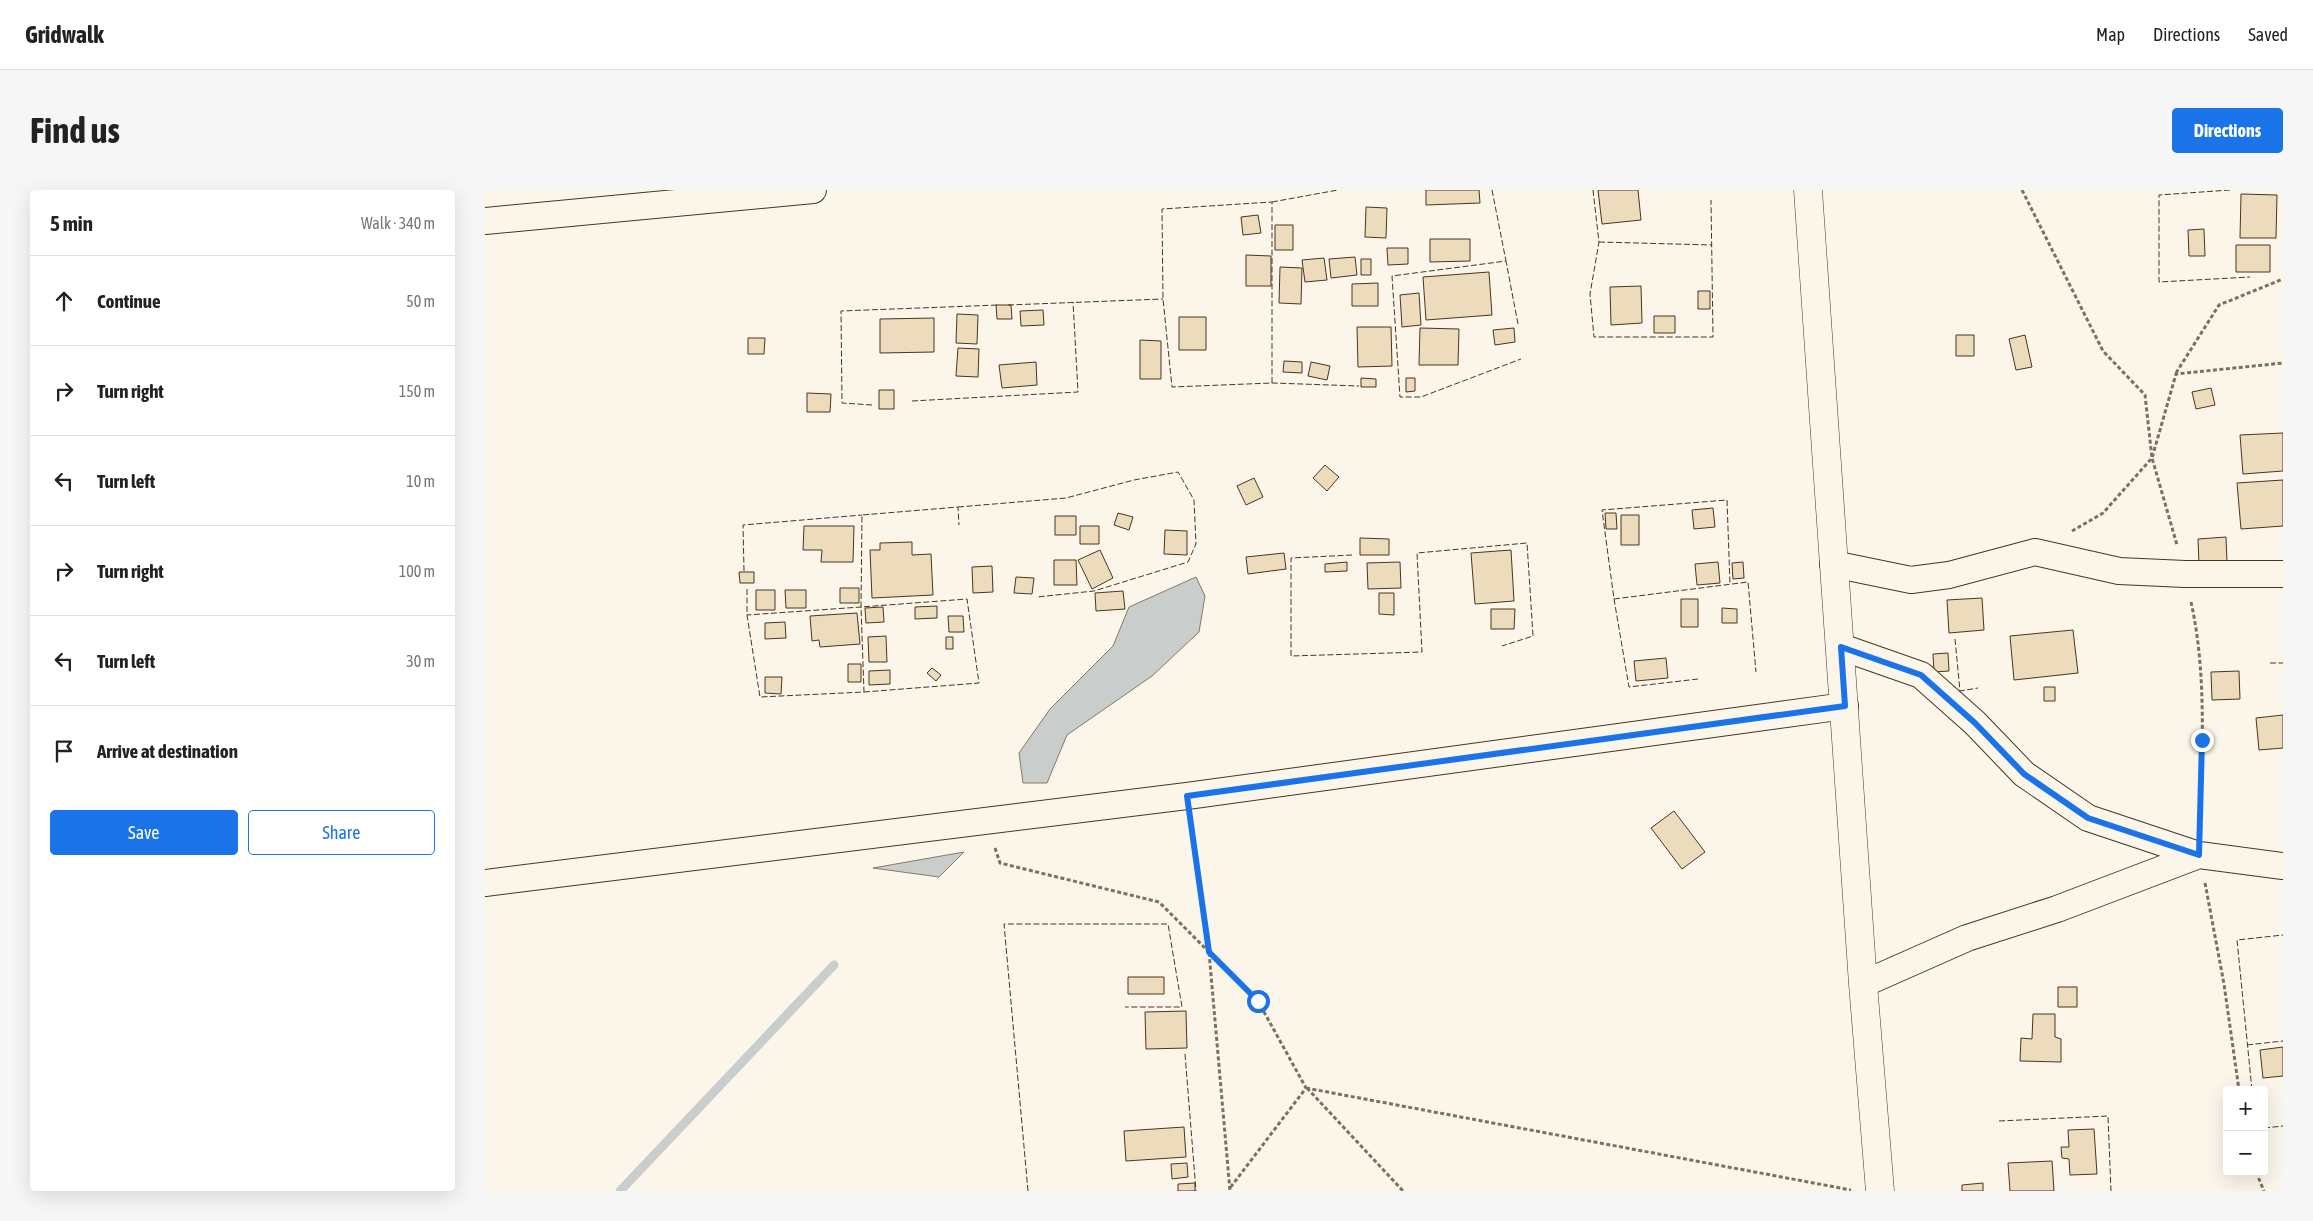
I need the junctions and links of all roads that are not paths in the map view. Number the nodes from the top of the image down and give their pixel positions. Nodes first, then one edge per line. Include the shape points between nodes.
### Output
1 (813, 190) edge
2 (1808, 190) edge
3 (485, 222) edge
4 (1833, 564) junction
5 (2283, 574) edge
6 (1841, 647) junction
7 (1845, 706) junction
8 (2199, 855) junction
9 (2283, 866) edge
10 (485, 883) edge
11 (1863, 984) junction
12 (1880, 1191) edge

1 - 3 street
2 - 4 street
4 - 5 street via 1911,580 1949,575 2035,552 2119,571
4 - 6 street
6 - 7 street
6 - 8 street via 1921,675 1975,723 2024,774 2088,818
7 - 10 street via 1187,796
7 - 11 street
8 - 9 street
8 - 11 street via 1967,938
11 - 12 street

